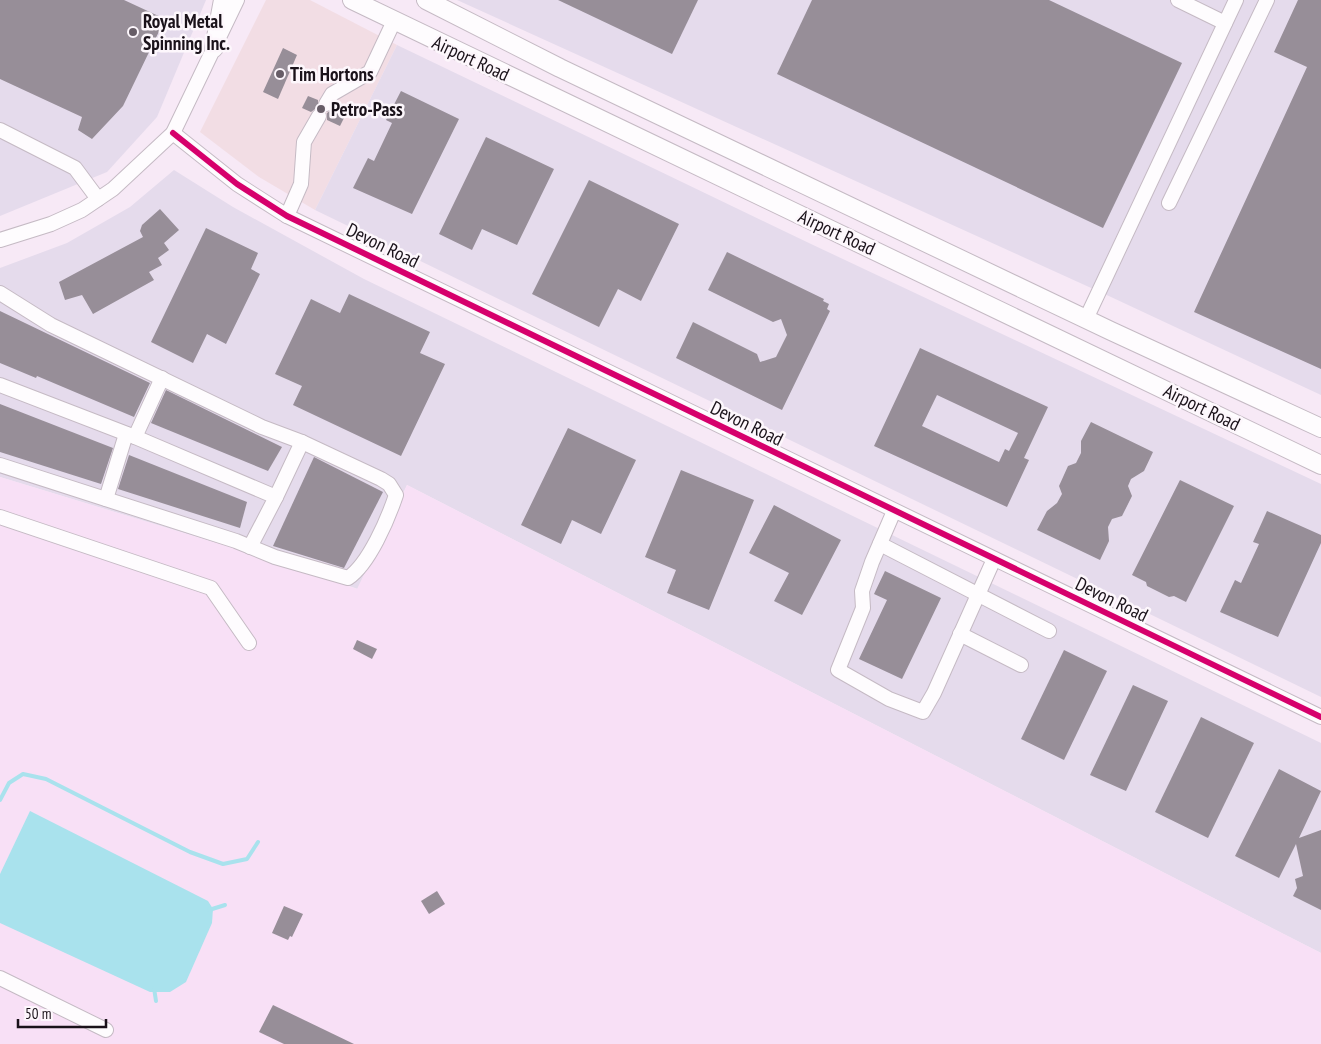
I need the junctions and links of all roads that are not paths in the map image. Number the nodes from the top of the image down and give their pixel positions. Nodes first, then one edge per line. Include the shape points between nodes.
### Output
1 (223, 0) edge
2 (238, 0) edge
3 (352, 0) edge
4 (426, 0) edge
5 (1178, 0) edge
6 (1236, 0) edge
7 (1267, 0) edge
8 (394, 21) junction
9 (1225, 23) junction
10 (214, 48) junction
11 (0, 130) edge
12 (173, 133) junction
13 (98, 199) junction
14 (1169, 203) dead end
15 (287, 216) junction
16 (0, 240) edge
17 (0, 293) edge
18 (1086, 319) junction
19 (162, 378) junction
20 (0, 385) edge
21 (1321, 428) edge
22 (130, 435) junction
23 (302, 442) junction
24 (0, 465) edge
25 (1321, 465) edge
26 (276, 497) junction
27 (106, 499) junction
28 (894, 511) junction
29 (0, 518) edge
30 (880, 544) junction
31 (250, 547) junction
32 (994, 559) junction
33 (979, 593) junction
34 (1049, 630) dead end
35 (960, 634) junction
36 (249, 643) dead end
37 (1021, 665) dead end
38 (1321, 717) edge
39 (0, 978) edge
40 (106, 1030) dead end

1 - 10 main road
2 - 10 street
3 - 8 main road, Airport Road
4 - 18 main road, Airport Road via 560,68
5 - 9 street
6 - 9 street
7 - 14 street
8 - 15 street via 370,72 332,94 304,142 301,184
8 - 25 main road, Airport Road
9 - 18 street
10 - 12 street
11 - 13 street via 75,168
12 - 13 street via 142,164
12 - 15 street, Devon Road via 237,184
13 - 16 street via 50,224
15 - 28 street, Devon Road
17 - 19 street via 52,325
18 - 21 main road, Airport Road
19 - 22 street
19 - 23 street via 262,427
20 - 22 street
22 - 26 street
22 - 27 street
23 - 26 street
23 - 31 street via 381,479 393,489 396,495 373,545 356,573 348,578
24 - 27 street
26 - 31 street
27 - 31 street
28 - 30 street
28 - 32 street, Devon Road
29 - 36 street via 211,588
30 - 33 street
30 - 35 street via 862,591 863,608 838,670 889,699 923,712
32 - 33 street
32 - 38 street, Devon Road
33 - 34 street
33 - 35 street
35 - 37 street
39 - 40 street

